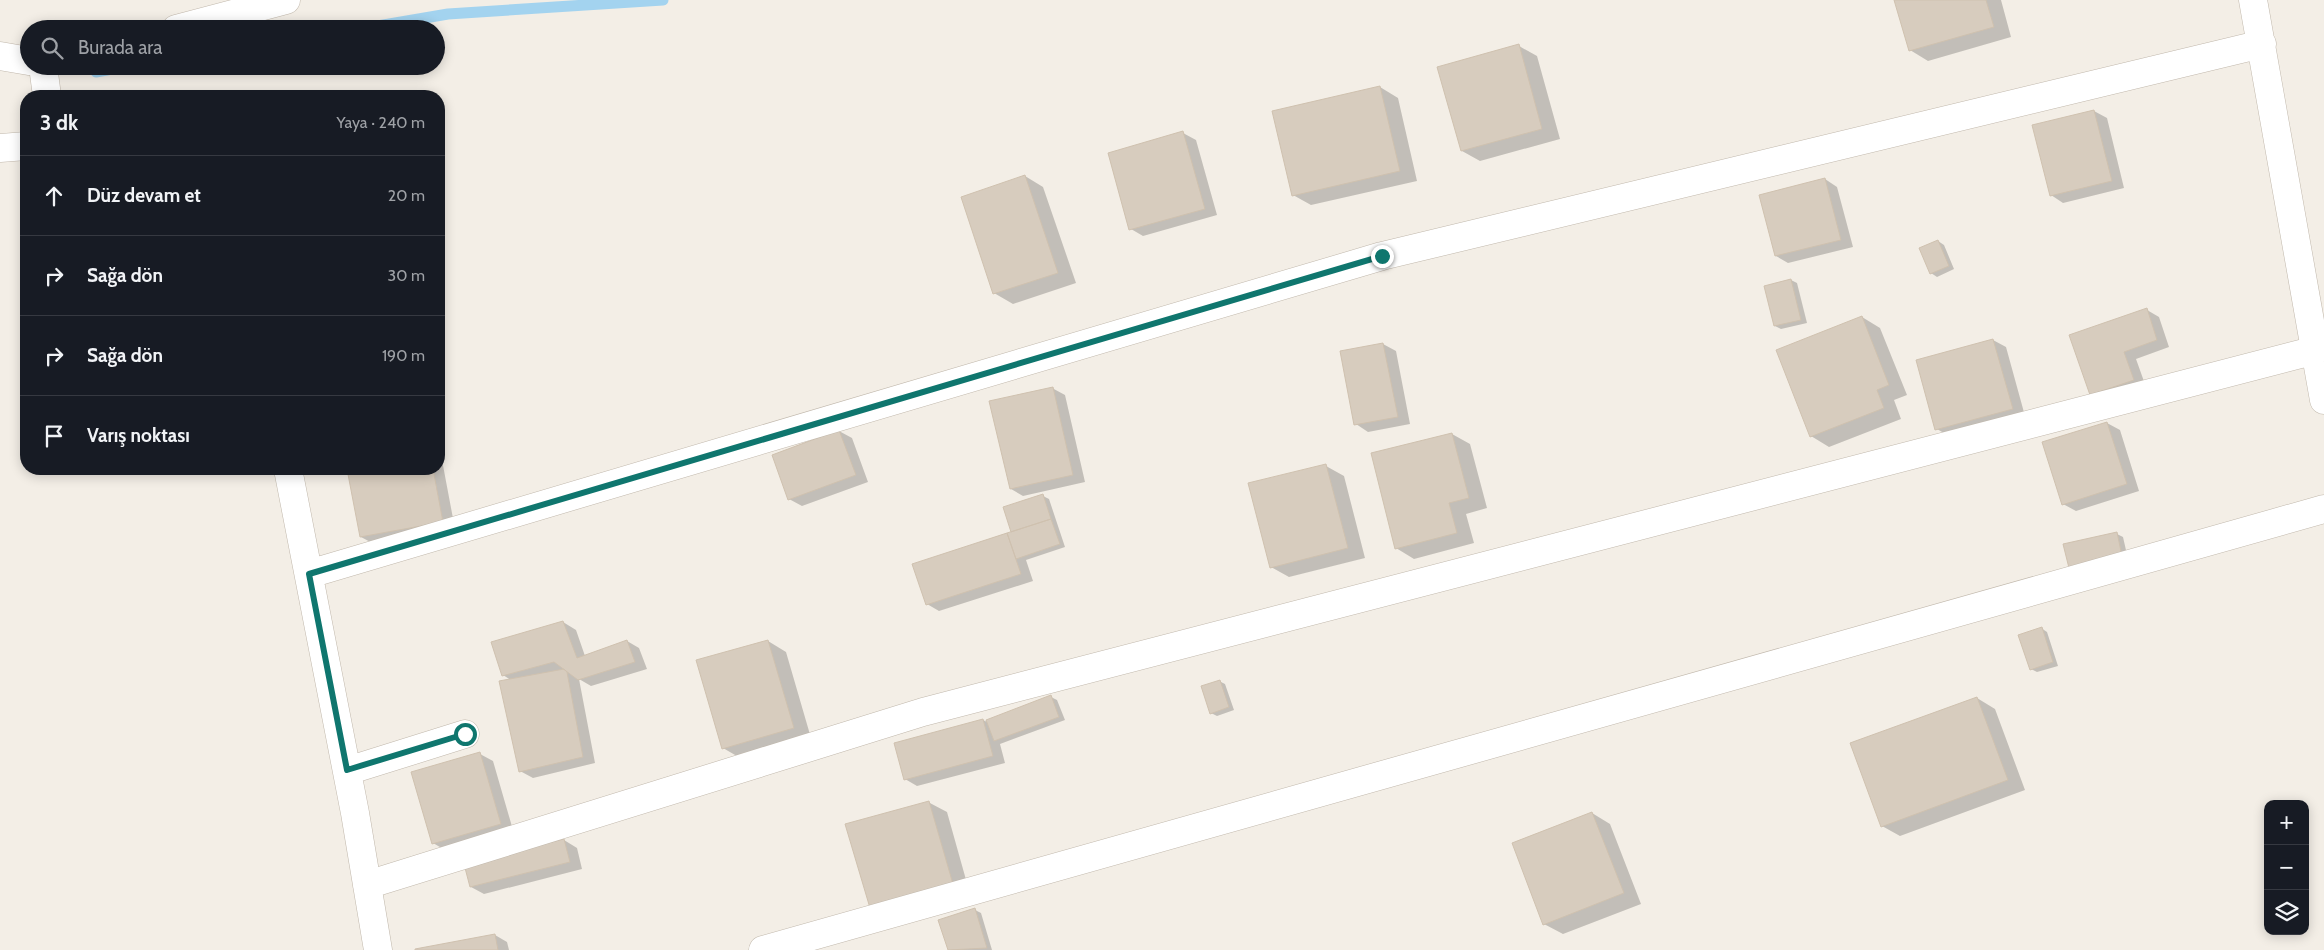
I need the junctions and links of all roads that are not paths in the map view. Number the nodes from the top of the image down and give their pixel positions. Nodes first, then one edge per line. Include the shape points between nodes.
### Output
1 (286, 0) edge
2 (2253, 0) edge
3 (210, 20) edge
4 (2262, 44) junction
5 (0, 56) edge
6 (20, 59) edge
7 (44, 75) edge
8 (45, 90) edge
9 (20, 146) edge
10 (0, 148) edge
11 (2316, 350) junction
12 (2324, 400) edge
13 (289, 475) edge
14 (2324, 509) edge
15 (309, 574) junction
16 (465, 734) dead end
17 (347, 770) junction
18 (367, 885) junction
19 (378, 950) edge
20 (763, 950) edge

1 - 3 street
2 - 4 street
4 - 11 street
4 - 15 street via 1382,256
5 - 6 street
7 - 8 street
9 - 10 street
11 - 12 street
11 - 18 street via 922,712
13 - 15 street
14 - 20 street
15 - 17 street
16 - 17 street
17 - 18 street
18 - 19 street

